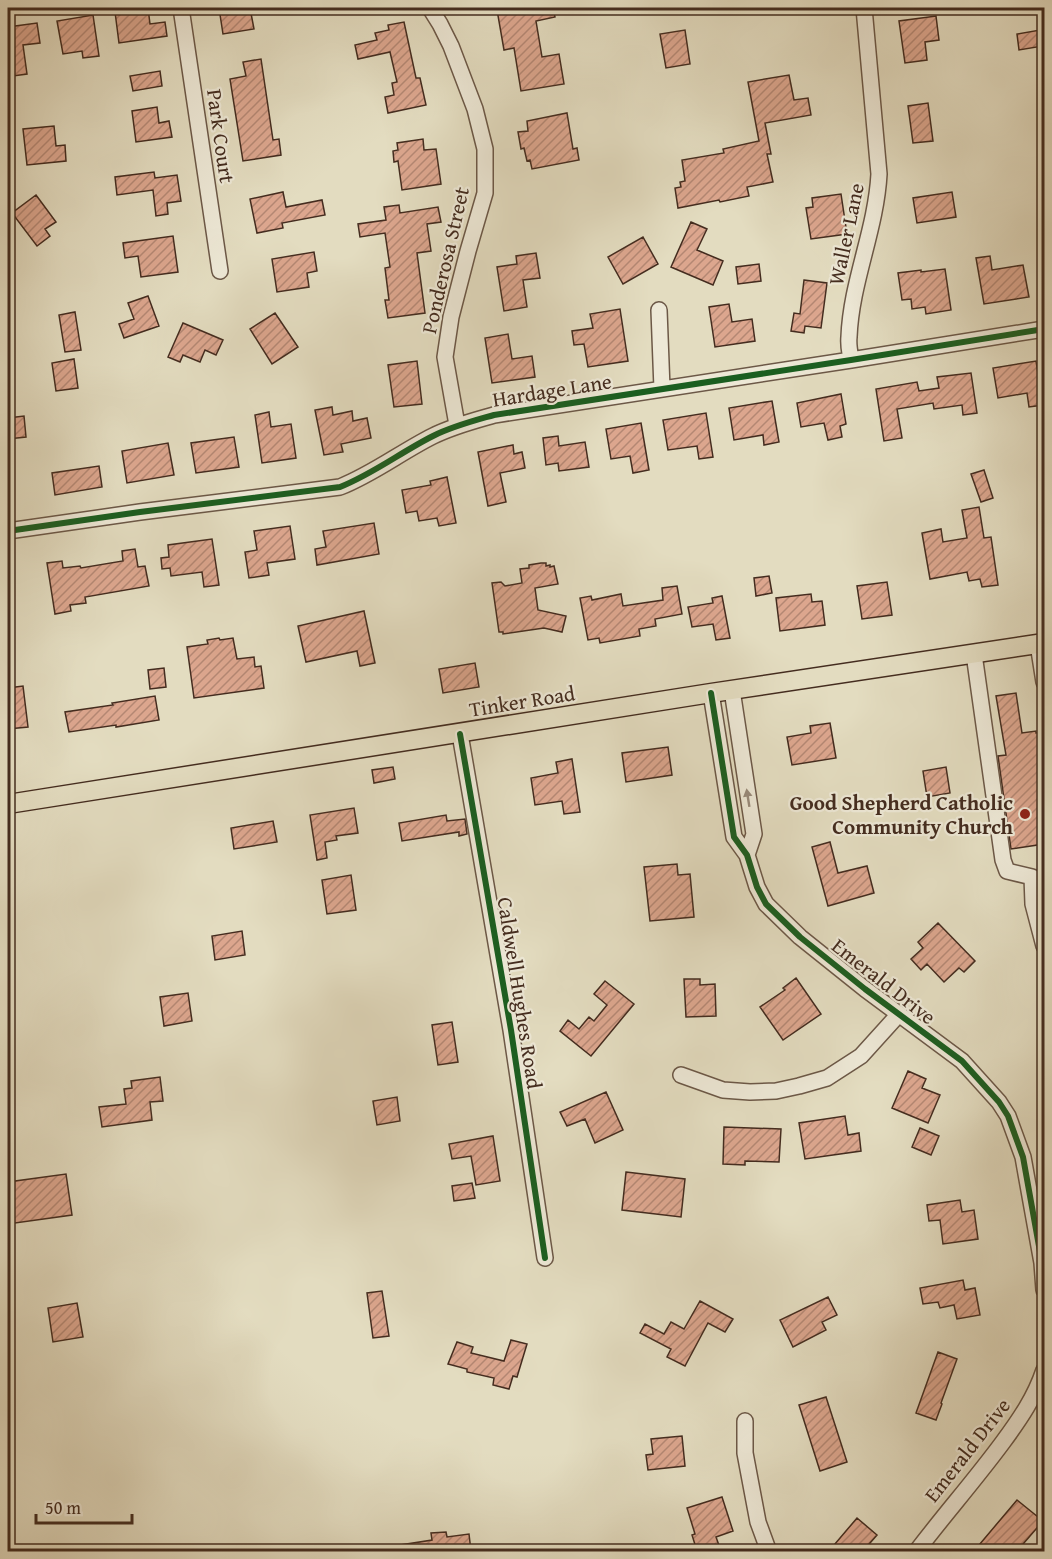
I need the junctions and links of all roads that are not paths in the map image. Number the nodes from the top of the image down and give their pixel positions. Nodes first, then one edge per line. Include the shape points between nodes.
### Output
1 (181, 8) edge
2 (430, 8) edge
3 (864, 8) edge
4 (220, 271) dead end
5 (658, 310) dead end
6 (1044, 329) edge
7 (851, 360) junction
8 (663, 389) junction
9 (457, 425) junction
10 (8, 531) edge
11 (1041, 644) edge
12 (974, 654) junction
13 (1044, 682) edge
14 (732, 690) junction
15 (711, 693) junction
16 (460, 734) junction
17 (8, 804) edge
18 (747, 855) junction
19 (1044, 946) edge
20 (899, 1014) junction
21 (681, 1075) dead end
22 (545, 1258) dead end
23 (1044, 1290) edge
24 (1044, 1370) edge
25 (745, 1421) dead end
26 (769, 1551) edge
27 (916, 1551) edge

1 - 4 street, Park Court
2 - 9 street, Ponderosa Street via 451,46 475,109 485,149 485,193 451,316 445,357
3 - 7 street, Waller Lane via 879,174 878,197 853,301
5 - 8 street
6 - 7 street, Hardage Lane
7 - 8 street, Hardage Lane
8 - 9 street, Hardage Lane via 494,415
9 - 10 street, Hardage Lane via 340,487
11 - 12 main road, Tinker Road
11 - 13 street
12 - 14 main road, Tinker Road
12 - 19 street via 1003,860 1007,871 1032,878 1033,904
14 - 15 main road, Tinker Road
18 -> 14 street, Emerald Drive via 754,834
15 - 16 main road, Tinker Road
15 - 18 street, Emerald Drive via 734,837
16 - 17 main road, Tinker Road
16 - 22 street, Caldwell Hughes Road
18 - 20 street, Emerald Drive via 766,904 800,937
20 - 21 street via 861,1056 827,1078 799,1086 776,1091 723,1090
20 - 23 street, Emerald Drive via 962,1061 1008,1116 1023,1157
24 - 27 street, Emerald Drive via 1025,1412
25 - 26 street via 745,1453 758,1522

